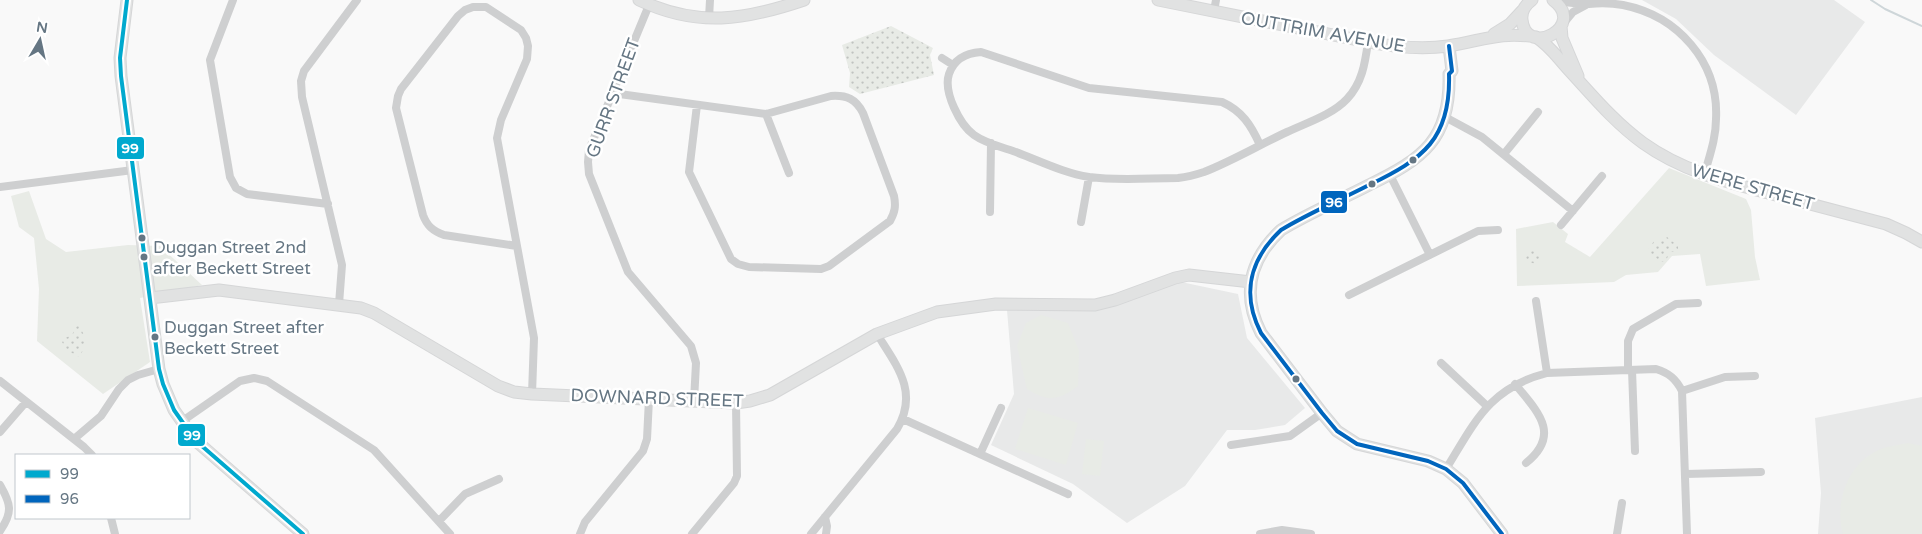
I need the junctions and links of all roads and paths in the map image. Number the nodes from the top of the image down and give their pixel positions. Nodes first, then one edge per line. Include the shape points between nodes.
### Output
1 (127, 0) edge
2 (233, 0) edge
3 (357, 0) edge
4 (710, 0) edge
5 (804, 0) edge
6 (1158, 0) edge
7 (1553, 0) edge
8 (644, 2) edge
9 (1527, 3) edge
10 (1588, 4) junction
11 (1215, 6) edge
12 (709, 18) junction
13 (1561, 26) junction
14 (1488, 36) junction
15 (1536, 37) junction
16 (1368, 42) junction
17 (1446, 46) junction
18 (942, 58) dead end
19 (954, 65) junction
20 (1580, 81) junction
21 (612, 93) junction
22 (697, 105) junction
23 (1538, 112) dead end
24 (766, 114) junction
25 (1445, 117) junction
26 (990, 143) junction
27 (1260, 145) junction
28 (1504, 154) junction
29 (133, 170) junction
30 (789, 173) dead end
31 (1390, 175) junction
32 (1602, 176) dead end
33 (1704, 176) junction
34 (1089, 177) junction
35 (0, 187) edge
36 (328, 204) junction
37 (1573, 211) junction
38 (990, 212) dead end
39 (1081, 222) dead end
40 (1561, 225) dead end
41 (1498, 230) dead end
42 (1922, 242) edge
43 (517, 246) junction
44 (1430, 255) junction
45 (1251, 282) junction
46 (1349, 295) dead end
47 (150, 298) junction
48 (1536, 301) dead end
49 (1698, 303) dead end
50 (339, 304) junction
51 (877, 334) junction
52 (1441, 363) dead end
53 (160, 369) junction
54 (1630, 370) junction
55 (1547, 373) junction
56 (1756, 376) dead end
57 (0, 381) edge
58 (1515, 384) junction
59 (1682, 391) junction
60 (532, 394) junction
61 (649, 399) junction
62 (694, 401) junction
63 (26, 402) junction
64 (736, 403) junction
65 (1487, 406) junction
66 (1001, 408) dead end
67 (1322, 414) junction
68 (903, 419) junction
69 (181, 422) junction
70 (0, 432) edge
71 (74, 439) junction
72 (1231, 445) dead end
73 (1635, 451) dead end
74 (91, 454) edge
75 (980, 454) junction
76 (1526, 463) dead end
77 (1446, 469) junction
78 (1761, 472) dead end
79 (1686, 474) junction
80 (499, 479) dead end
81 (0, 485) edge
82 (1068, 494) dead end
83 (1622, 503) dead end
84 (825, 517) junction
85 (111, 519) edge
86 (439, 522) junction
87 (0, 531) edge
88 (115, 534) edge
89 (303, 534) edge
90 (450, 534) edge
91 (580, 534) edge
92 (692, 534) edge
93 (811, 534) edge
94 (826, 534) edge
95 (1260, 534) edge
96 (1310, 534) edge
97 (1502, 534) edge
98 (1617, 534) edge
99 (1687, 534) edge

1 - 29 street via 120,58
2 - 36 street via 210,60 230,177 236,188 247,194
3 - 36 street via 309,61 301,81
4 - 12 street
5 - 12 street via 744,17
6 - 11 street, OUTTRIM AVENUE
7 - 10 street
7 - 13 street, WERE STREET via 1562,12
8 - 12 street via 678,14
8 - 21 street, GURR STREET
9 - 14 street, OUTTRIM AVENUE via 1510,24
9 - 15 street, WERE STREET via 1523,24
10 - 13 street via 1573,12
10 - 33 street via 1612,4 1649,12 1679,31 1704,62 1715,96 1715,132
11 - 16 street, OUTTRIM AVENUE
13 - 15 street via 1549,37
13 - 20 street, WERE STREET via 1562,38
14 - 15 street, OUTTRIM AVENUE
14 - 17 street, OUTTRIM AVENUE
15 - 20 street, WERE STREET via 1550,47
16 - 17 street, OUTTRIM AVENUE via 1402,48
16 - 27 street via 1362,76 1347,100 1330,112
17 - 25 street via 1452,71
18 - 19 street
19 - 26 street via 949,74 948,90 959,118 974,136
19 - 27 street via 964,56 981,52 1089,88 1222,102 1246,119
20 - 33 street, WERE STREET via 1621,126 1643,143
21 - 22 street
21 - 62 street, GURR STREET via 589,150 589,174 628,272 691,346 696,363
22 - 24 street
22 - 24 street via 689,172 731,259 749,267 817,269 829,266 884,226 894,213 894,196 864,113 853,99 840,95
23 - 28 street
24 - 30 street
25 - 28 street via 1473,131
25 - 31 street via 1424,152
26 - 34 street
26 - 38 street
27 - 34 street via 1191,176
28 - 37 street
29 - 35 street
29 - 47 street
31 - 44 street
31 - 45 street via 1281,230 1261,253
32 - 37 street
33 - 42 street, WERE STREET via 1886,224
34 - 39 street
36 - 50 street via 342,265
37 - 40 street
41 - 44 street via 1478,231
43 - 43 street via 444,235 429,227 422,215 397,111 396,100 401,89 458,16 473,7 486,7 521,30 528,46 527,59 501,120 497,138
43 - 60 street via 534,338
44 - 46 street
45 - 51 street, DOWNARD STREET via 1189,275 1095,305 1010,303 970,306 920,317
45 - 67 street via 1252,310 1261,333
47 - 50 street, DOWNARD STREET via 219,290
47 - 53 street
48 - 55 street
49 - 54 street via 1676,304 1633,329 1628,341
50 - 60 street, DOWNARD STREET via 374,313 498,386
51 - 64 street, DOWNARD STREET via 770,395
51 - 68 street via 906,385
52 - 65 street
53 - 69 street via 168,397
53 - 71 street via 128,380 101,416
54 - 55 street
54 - 59 street via 1666,372
54 - 73 street
55 - 58 street
56 - 59 street via 1725,377
57 - 63 street
58 - 65 street
58 - 76 street via 1538,413 1544,427 1542,447
59 - 79 street
60 - 61 street, DOWNARD STREET
61 - 62 street, DOWNARD STREET
61 - 91 street via 647,439 643,451 585,522
62 - 64 street, DOWNARD STREET
63 - 70 street
63 - 71 street
64 - 92 street via 737,476
65 - 77 street
66 - 75 street
67 - 72 street via 1290,436
67 - 77 street via 1337,431 1357,444 1428,461
68 - 75 street
68 - 84 street
69 - 86 street via 240,381 268,380 374,450
69 - 89 street via 203,449
71 - 74 street
75 - 82 street
77 - 97 street via 1463,483
78 - 79 street
79 - 99 street
80 - 86 street via 465,494
81 - 87 street via 10,507
83 - 98 street
84 - 93 street
84 - 94 street
85 - 88 street
86 - 90 street
95 - 96 street via 1272,530

